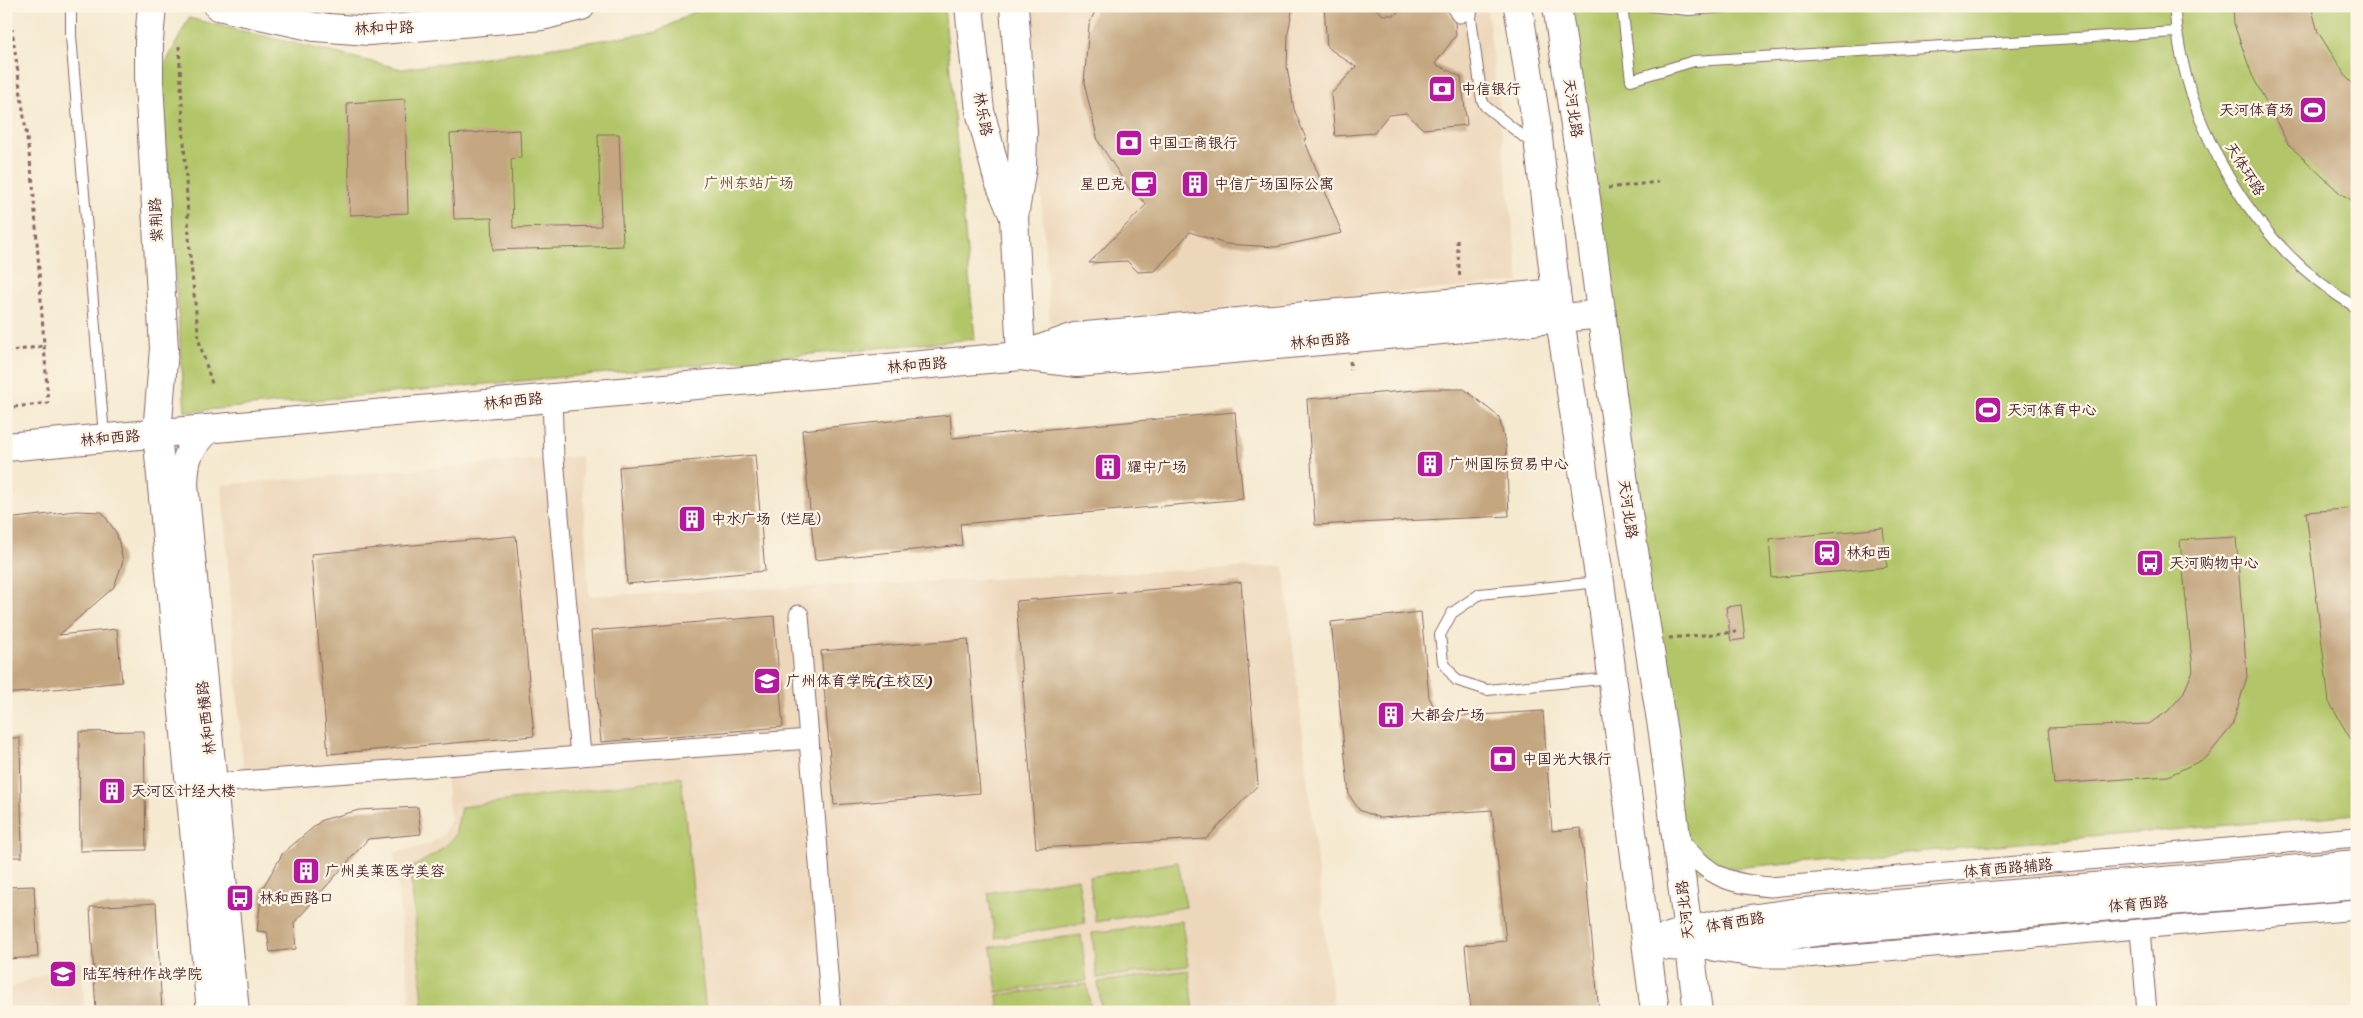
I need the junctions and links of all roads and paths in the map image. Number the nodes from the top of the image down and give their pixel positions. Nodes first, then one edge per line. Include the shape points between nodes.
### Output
1 (71, 6) edge
2 (152, 6) edge
3 (218, 6) edge
4 (581, 6) edge
5 (968, 6) edge
6 (1014, 6) edge
7 (1518, 6) edge
8 (1557, 6) edge
9 (1622, 6) edge
10 (1650, 6) edge
11 (1741, 6) edge
12 (2174, 6) edge
13 (1463, 8) edge
14 (6, 29) edge
15 (2176, 32) junction
16 (179, 46) dead end
17 (1539, 149) junction
18 (1659, 182) dead end
19 (1606, 189) dead end
20 (1014, 217) junction
21 (1457, 240) dead end
22 (1460, 284) dead end
23 (1558, 306) junction
24 (2357, 308) edge
25 (1602, 314) junction
26 (43, 346) junction
27 (6, 352) edge
28 (1021, 356) junction
29 (212, 384) dead end
30 (552, 397) junction
31 (6, 408) edge
32 (206, 431) junction
33 (157, 433) junction
34 (104, 438) junction
35 (6, 447) edge
36 (1600, 582) junction
37 (799, 615) dead end
38 (1736, 632) dead end
39 (1662, 639) dead end
40 (1613, 678) junction
41 (809, 739) junction
42 (580, 756) junction
43 (200, 784) junction
44 (2357, 837) edge
45 (1676, 838) junction
46 (2306, 842) junction
47 (2357, 864) edge
48 (2308, 868) junction
49 (2357, 885) edge
50 (2357, 910) edge
51 (2140, 930) junction
52 (1689, 939) junction
53 (1647, 945) junction
54 (212, 1012) edge
55 (235, 1012) edge
56 (831, 1012) edge
57 (1655, 1012) edge
58 (1698, 1012) edge
59 (2147, 1012) edge

1 - 34 lane
2 - 33 main road, 紫荆路 via 149,82 164,349
3 - 4 main road, 林和中路 via 315,27 369,31 542,16
5 - 20 main road, 林乐路 via 982,119 998,179
6 - 20 main road, 林乐路 via 1023,132 1022,167
7 - 17 main road
8 - 25 main road, 天河北路
9 - 15 lane via 1630,80 1694,61
10 - 11 lane via 1689,10
12 - 15 lane, 天体环路
13 - 17 lane via 1471,18 1485,106
14 - 26 path via 12,29 33,183
15 - 24 lane, 天体环路 via 2183,67 2200,118 2216,155 2240,196 2282,247 2312,275
16 - 29 path via 190,255 199,341
17 - 23 main road
18 - 19 path
20 - 28 main road, 林乐路
21 - 22 path
23 - 25 main road, 林和西路
23 - 28 main road, 林和西路 via 1078,362
23 - 36 main road
25 - 45 main road, 天河北路
26 - 27 path
26 - 31 path via 48,403
28 - 30 main road, 林和西路
30 - 32 main road, 林和西路
30 - 42 street via 554,458
32 - 33 main road, 林和西路
32 - 43 main road, 林和西横路 via 189,450 184,485
33 - 34 main road, 林和西路
33 - 43 main road, 林和西横路
34 - 35 main road, 林和西路
36 - 40 main road
36 - 40 lane via 1480,594 1452,613 1440,635 1443,662 1456,680 1487,690
37 - 41 street
38 - 39 path
40 - 53 main road
41 - 42 street
41 - 56 street
42 - 43 street
43 - 54 main road, 林和西横路
43 - 55 main road, 林和西横路
44 - 46 street, 体育西路辅路
45 - 46 street, 体育西路辅路 via 1710,873 1746,885 1770,887
45 - 52 main road, 天河北路
46 - 48 street
47 - 48 main road, 体育西路
48 - 52 main road, 体育西路 via 1794,913 1724,922
49 - 52 main road, 体育西路 via 1823,931
50 - 51 street
51 - 52 street via 1806,958 1762,958
51 - 59 street
52 - 53 main road, 体育西路
52 - 58 main road, 天河北路
53 - 57 main road

